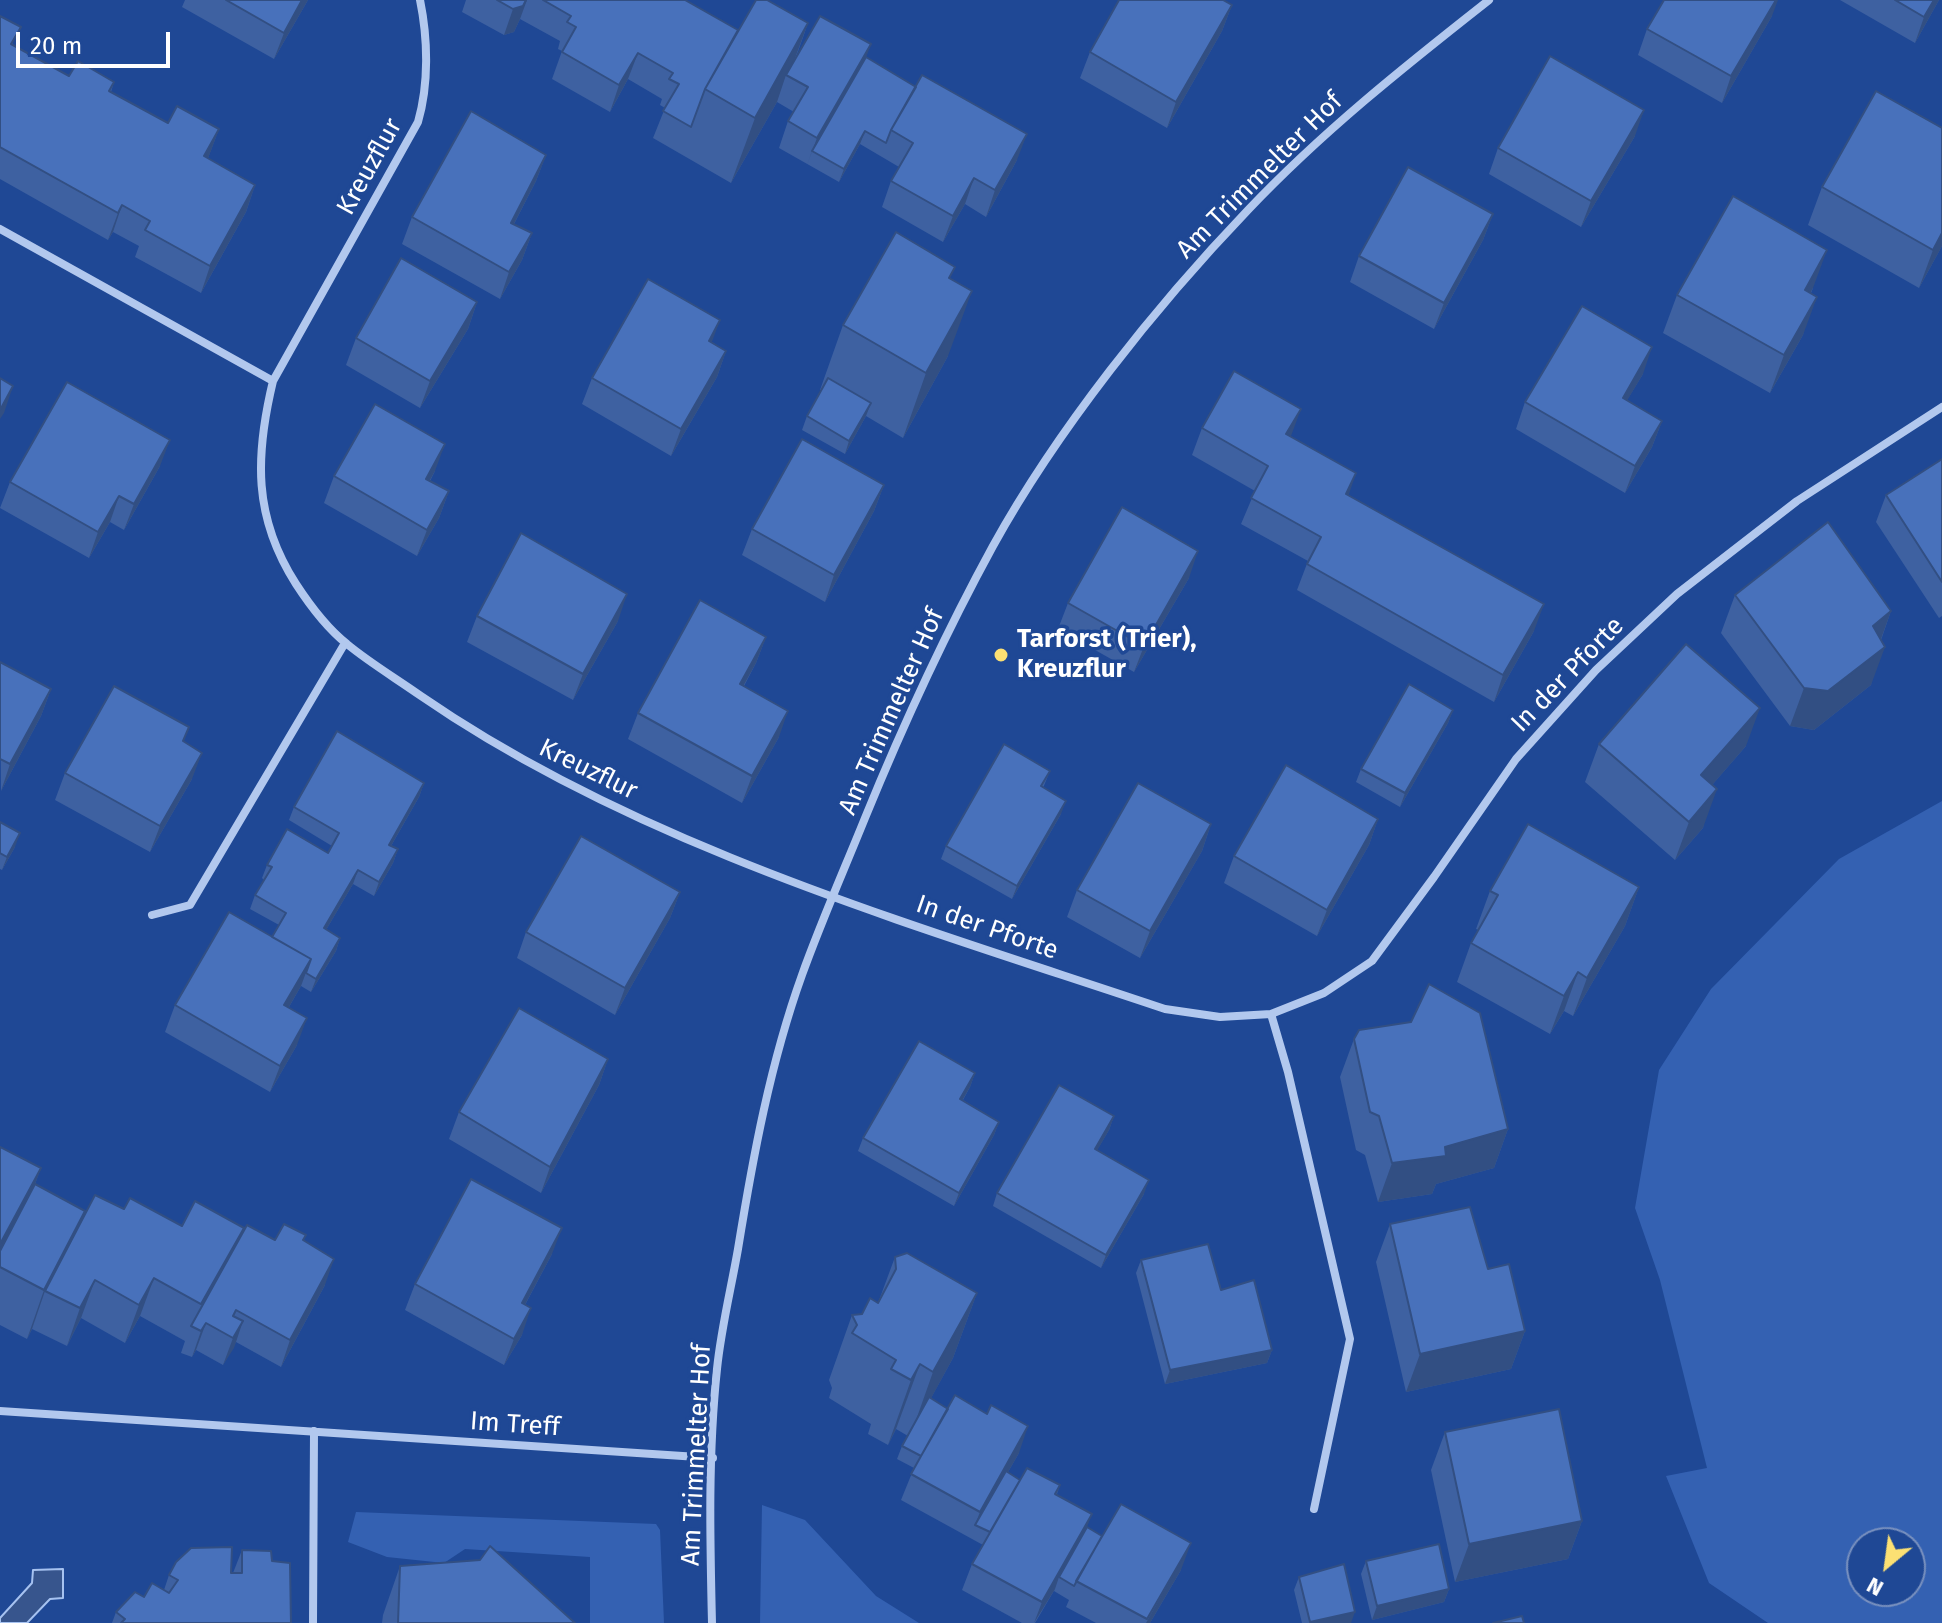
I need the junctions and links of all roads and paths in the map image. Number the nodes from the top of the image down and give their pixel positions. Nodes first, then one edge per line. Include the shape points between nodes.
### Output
1 (420, 0) edge
2 (1489, 0) edge
3 (0, 229) edge
4 (273, 381) junction
5 (1942, 407) edge
6 (345, 643) junction
7 (832, 895) junction
8 (152, 915) dead end
9 (1271, 1014) junction
10 (0, 1411) edge
11 (314, 1431) junction
12 (713, 1458) junction
13 (1314, 1509) dead end
14 (313, 1623) edge
15 (712, 1623) edge

1 - 4 street, Kreuzflur via 426,46 418,122
2 - 7 street, Am Trimmelter Hof via 1367,97 1282,175 1169,299 1099,387 1044,464 981,570 900,732
3 - 4 street
4 - 6 street, Kreuzflur via 262,446 263,508 297,585
5 - 9 street, In der Pforte via 1797,501 1677,594 1596,670 1516,759 1372,961 1324,993
6 - 7 street, Kreuzflur via 534,767 619,809
6 - 8 street via 190,905
7 - 9 street, In der Pforte via 1165,1009 1220,1017
7 - 12 street, Am Trimmelter Hof via 778,1052 752,1164 717,1370
9 - 13 street via 1350,1339
10 - 11 street, Im Treff
11 - 12 street, Im Treff
11 - 14 street
12 - 15 street, Am Trimmelter Hof

